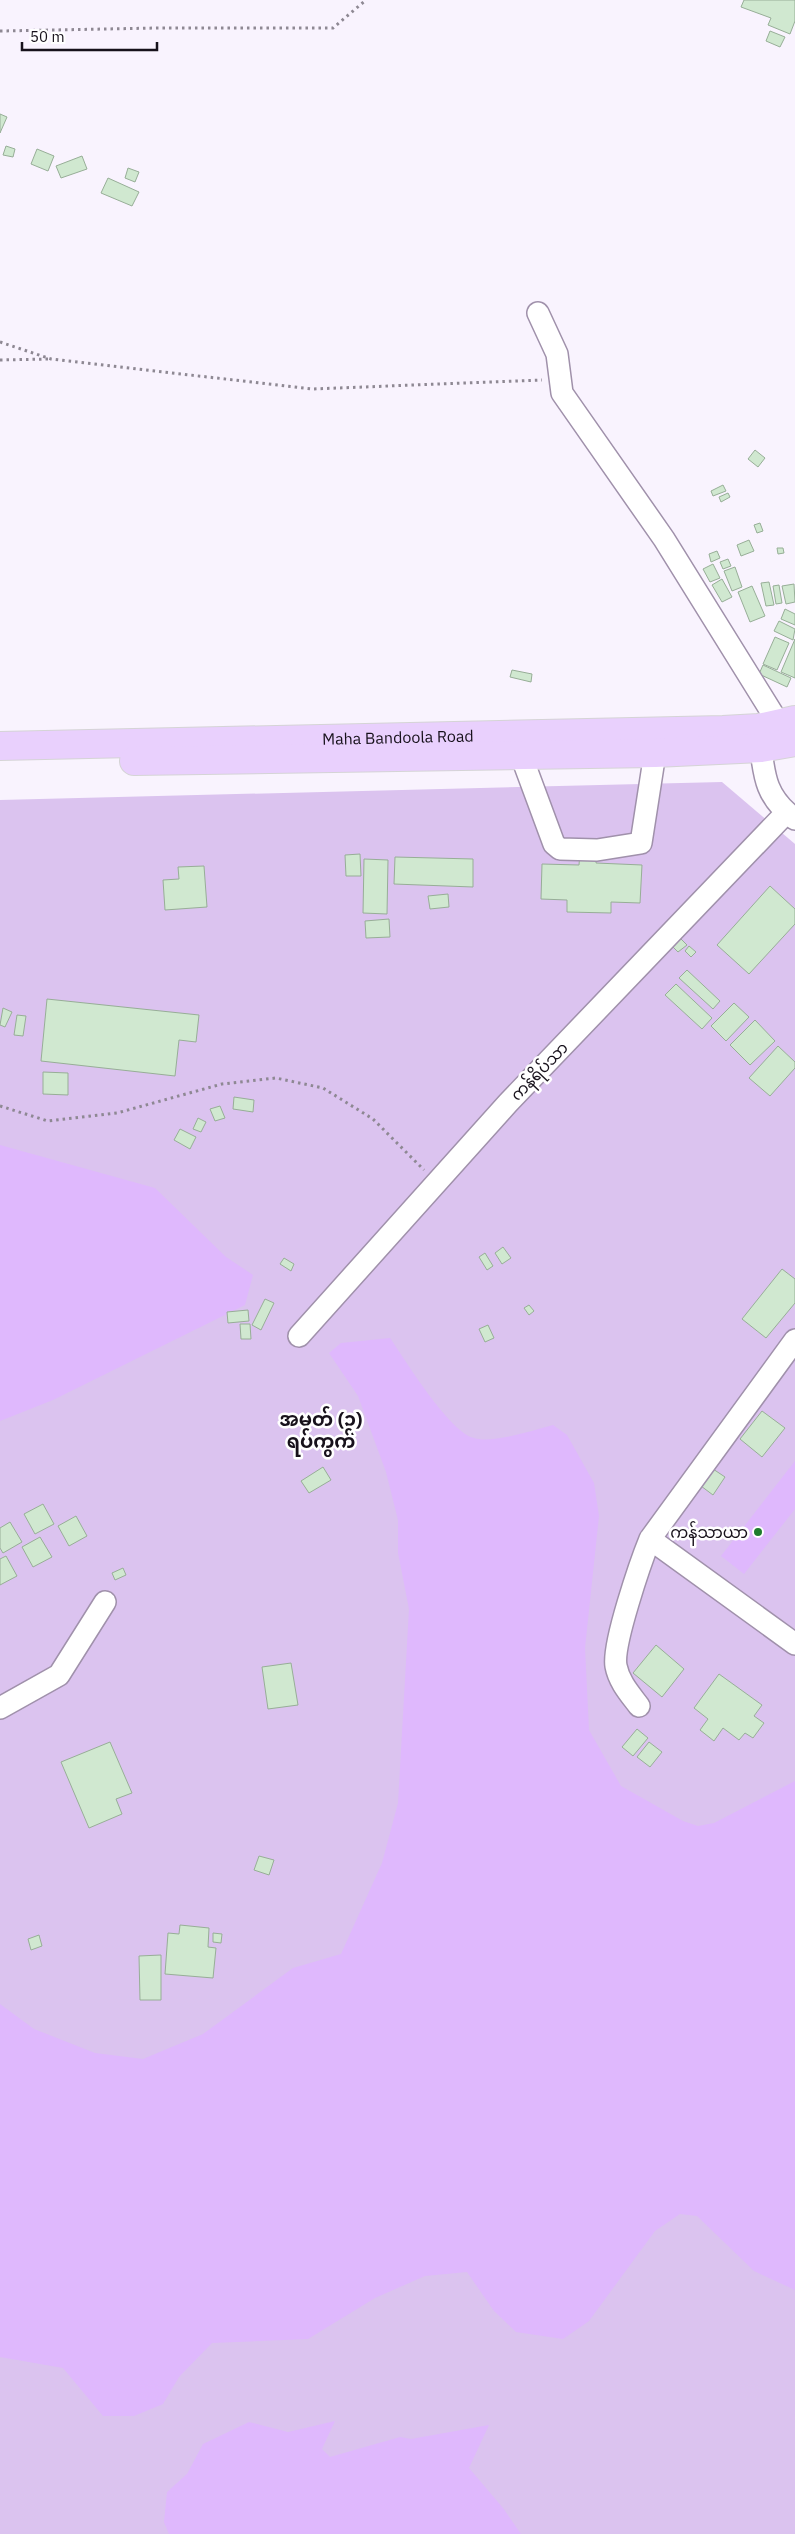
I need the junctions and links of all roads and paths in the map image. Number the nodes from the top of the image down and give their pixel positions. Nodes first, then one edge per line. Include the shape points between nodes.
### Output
1 (366, 0) edge
2 (0, 31) edge
3 (538, 314) dead end
4 (0, 342) edge
5 (51, 359) junction
6 (0, 360) edge
7 (560, 379) junction
8 (779, 734) edge
9 (0, 746) edge
10 (655, 753) junction
11 (521, 755) junction
12 (0, 764) edge
13 (791, 816) edge
14 (0, 1106) edge
15 (437, 1183) junction
16 (299, 1336) dead end
17 (795, 1340) edge
18 (650, 1538) junction
19 (105, 1602) dead end
20 (795, 1644) edge
21 (639, 1706) dead end
22 (0, 1708) edge

1 - 2 path via 334,28
3 - 7 street via 557,354
4 - 5 path
5 - 6 path
5 - 7 path via 312,389
7 - 8 street via 562,393 664,539
8 - 9 main road, Maha Bandoola Road
8 - 10 main road, Maha Bandoola Road
8 - 13 street via 765,781
10 - 11 main road, Maha Bandoola Road
10 - 11 street via 641,843 597,850 560,848 554,844
11 - 12 main road, Maha Bandoola Road
13 - 15 street, ကန်ရိပ်သာ via 508,1104
14 - 15 path via 48,1121 117,1113 222,1084 276,1078 323,1088 373,1119
15 - 16 street, ကန်ရိပ်သာ
17 - 18 street
18 - 20 street
18 - 21 street via 618,1644 616,1665 623,1684
19 - 22 street via 59,1675

